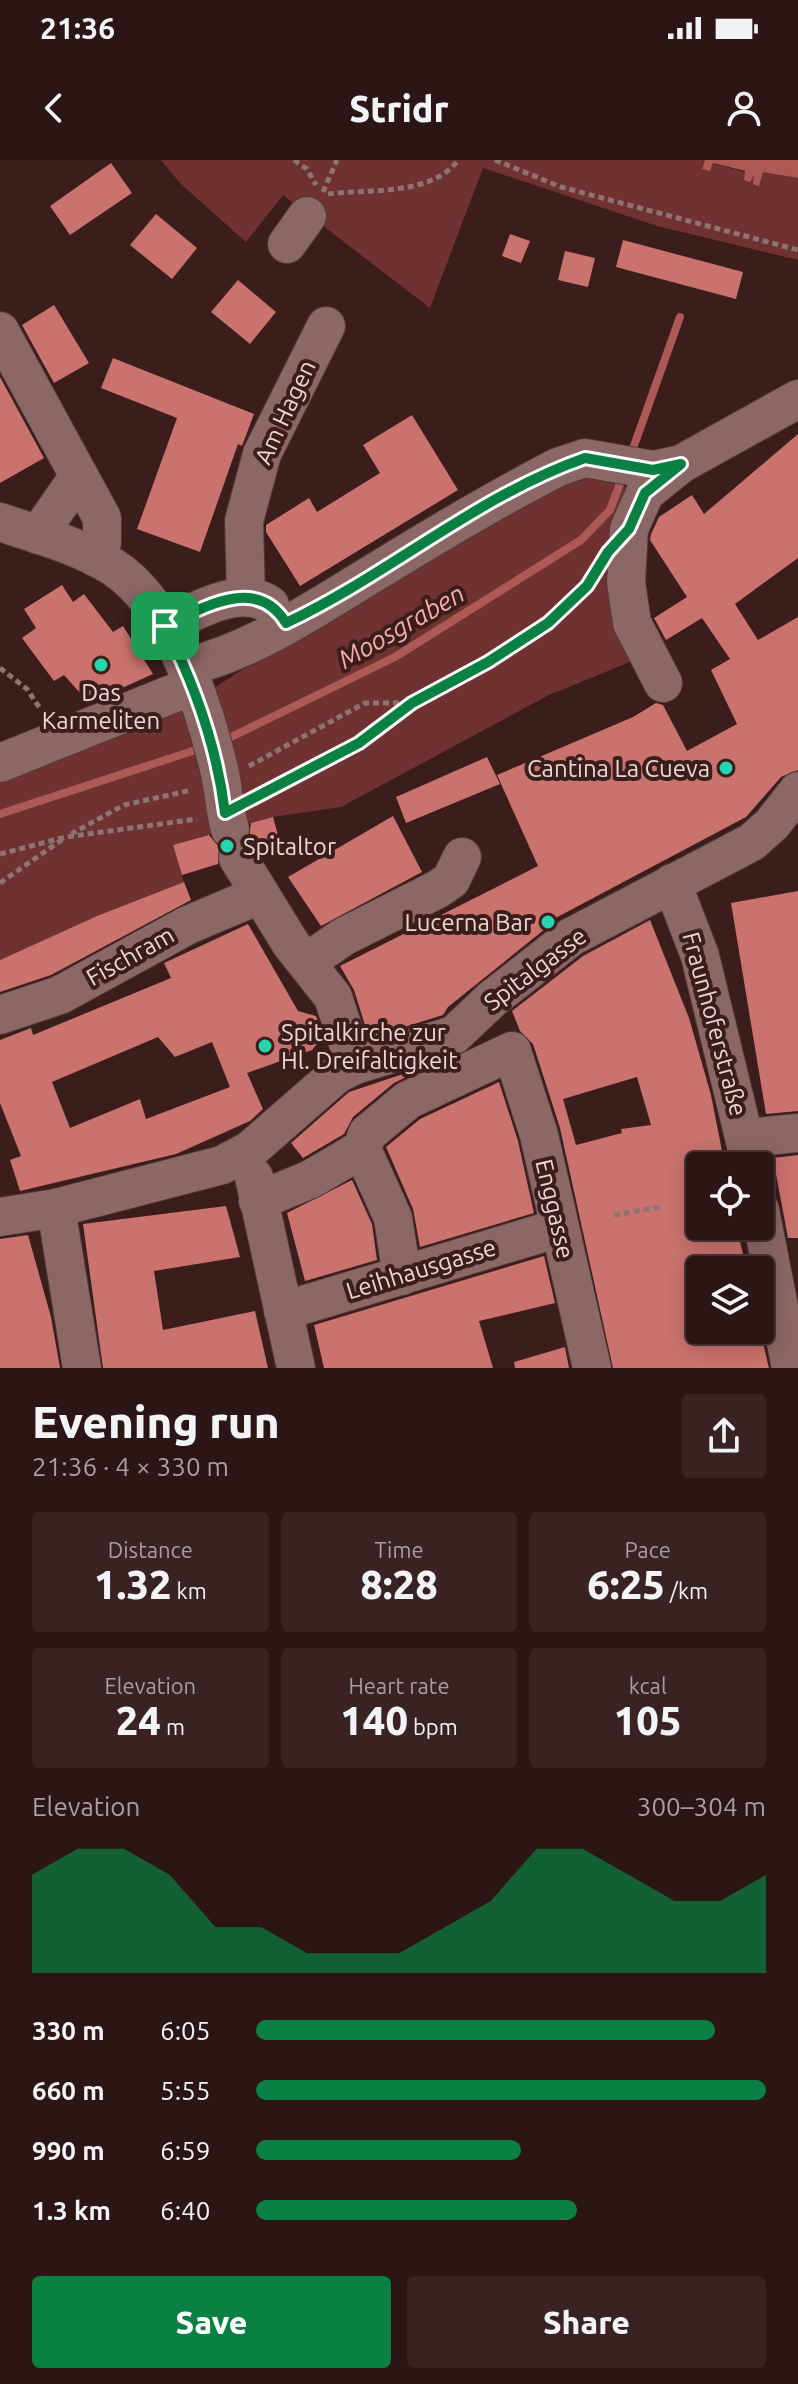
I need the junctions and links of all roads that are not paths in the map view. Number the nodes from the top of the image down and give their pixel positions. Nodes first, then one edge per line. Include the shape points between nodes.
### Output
1 (326, 326) dead end
2 (0, 331) edge
3 (798, 399) edge
4 (681, 464) junction
5 (79, 476) junction
6 (0, 522) edge
7 (38, 535) junction
8 (95, 557) junction
9 (246, 596) junction
10 (286, 623) junction
11 (165, 626) junction
12 (189, 676) junction
13 (663, 683) dead end
14 (0, 734) edge
15 (63, 739) junction
16 (0, 763) edge
17 (798, 791) edge
18 (462, 857) dead end
19 (672, 883) junction
20 (259, 895) junction
21 (307, 962) junction
22 (0, 1015) edge
23 (355, 1065) junction
24 (798, 1133) edge
25 (362, 1149) junction
26 (250, 1150) junction
27 (748, 1152) edge
28 (258, 1201) junction
29 (56, 1208) junction
30 (0, 1217) edge
31 (559, 1228) junction
32 (766, 1240) edge
33 (402, 1276) junction
34 (283, 1311) junction
35 (82, 1368) edge
36 (296, 1368) edge
37 (592, 1368) edge
38 (791, 1368) edge

1 - 9 street, Am Hagen via 262,454 244,521
2 - 5 street
3 - 4 street
4 - 10 street via 653,470 585,458 558,467
4 - 13 street via 645,493 629,529 626,582 632,623
5 - 7 street
5 - 8 street via 102,518 102,543
6 - 7 street
7 - 8 street
8 - 11 street via 117,569
9 - 10 street via 279,610
9 - 11 street via 206,606
10 - 12 street
11 - 12 street
12 - 15 street
12 - 20 street via 227,811
14 - 15 street
15 - 16 street
17 - 19 street, Spitalgasse via 752,842
18 - 21 street via 451,880 438,889 343,937
19 - 23 street, Spitalgasse via 571,937 454,1035
19 - 27 street, Fraunhoferstraße via 700,956
20 - 21 street
20 - 22 street, Fischram via 188,925 60,995
21 - 23 street via 333,997
23 - 26 street, Spitalgasse via 337,1074
24 - 27 street
25 - 28 street via 311,1179
25 - 31 street, Enggasse via 367,1134 408,1100 512,1051 539,1135
25 - 33 street via 393,1218
26 - 28 street
26 - 29 street, Spitalgasse via 222,1165
28 - 34 street
29 - 30 street, Spitalgasse
29 - 35 street
31 - 33 street, Leihhausgasse
31 - 37 street, Enggasse
32 - 38 street
33 - 34 street, Leihhausgasse
34 - 36 street

